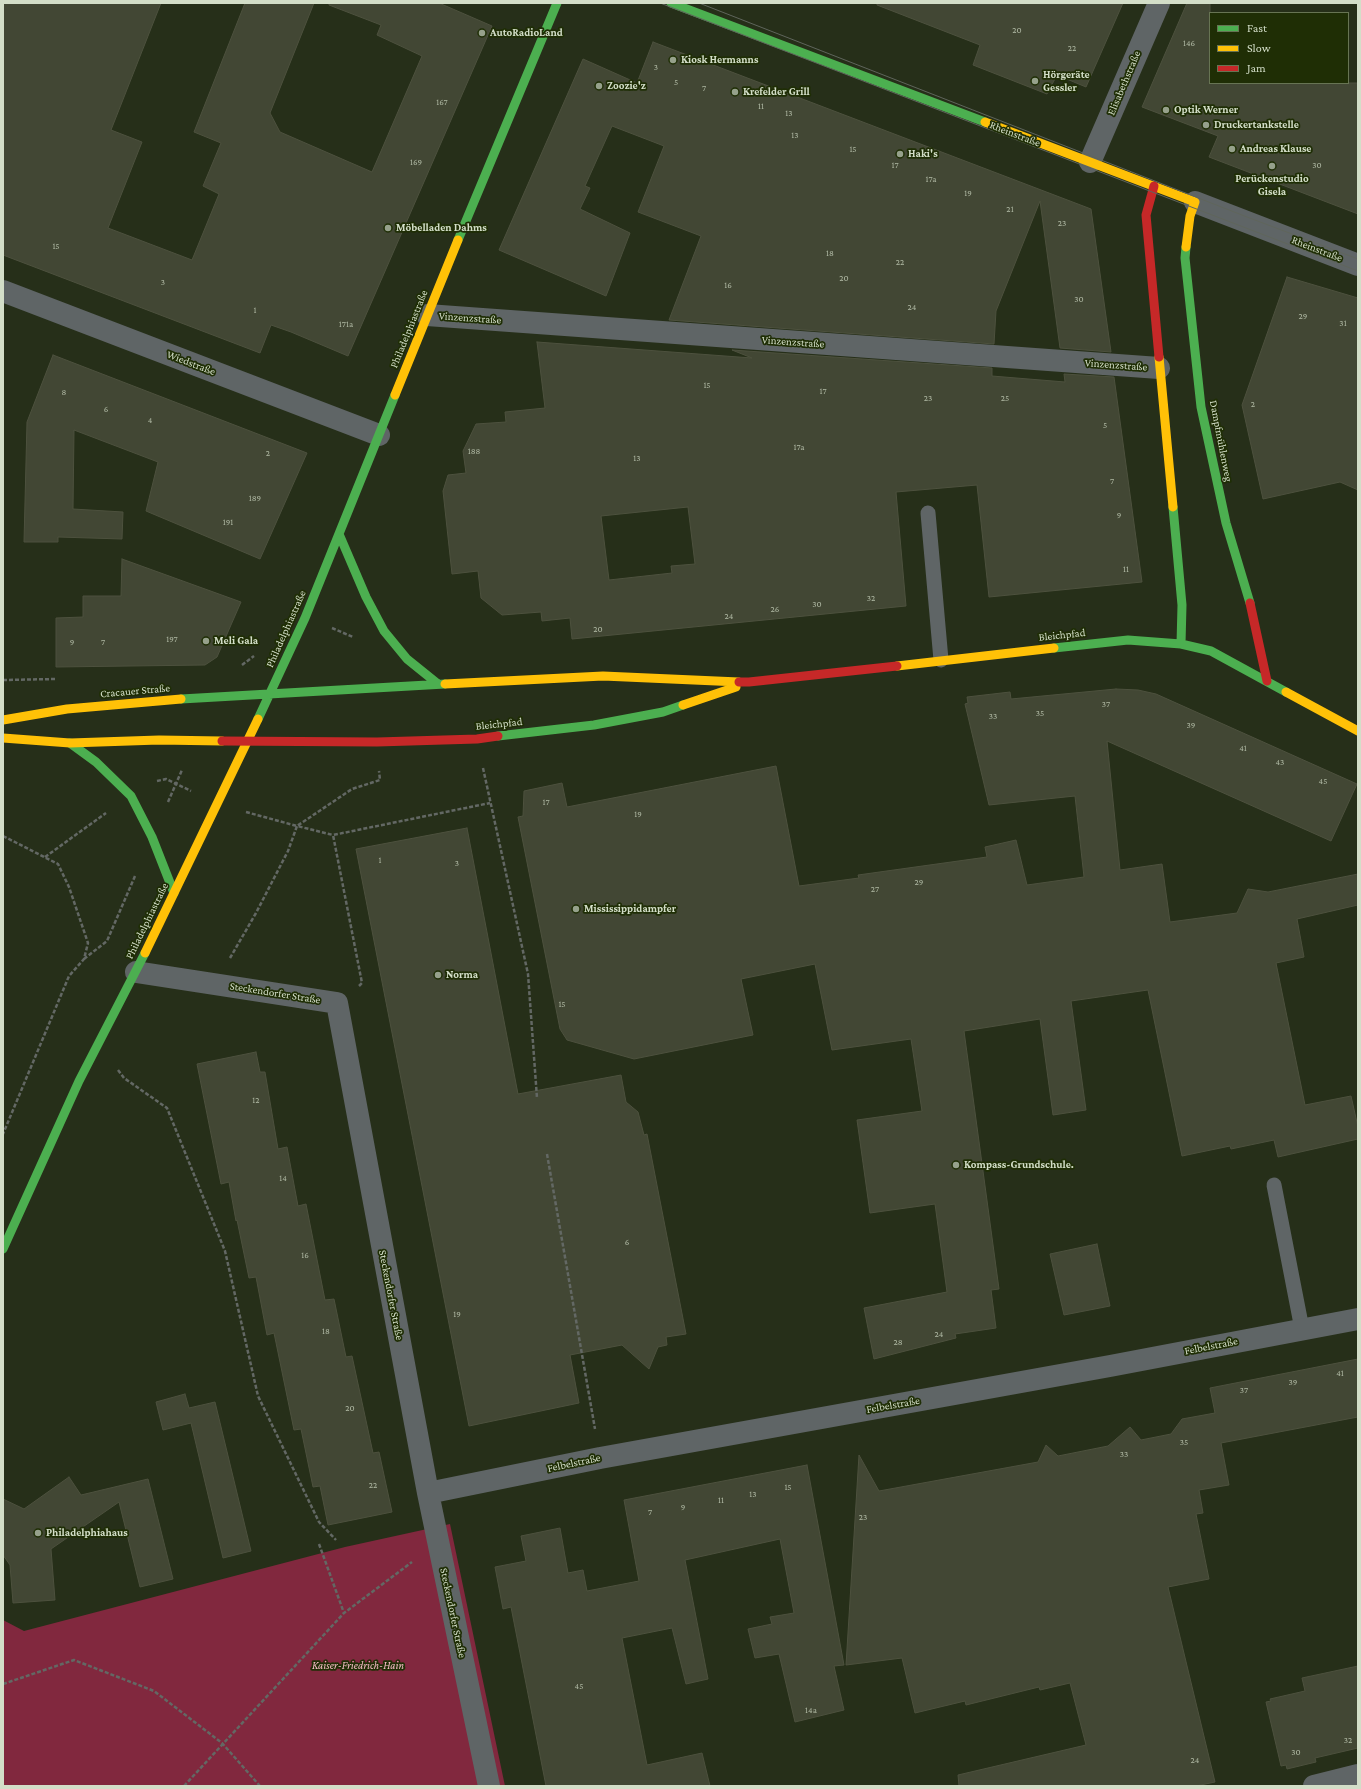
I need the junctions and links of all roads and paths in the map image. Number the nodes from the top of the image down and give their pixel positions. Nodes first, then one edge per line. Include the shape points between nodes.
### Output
1 (557, 3) edge
2 (671, 3) edge
3 (1159, 3) edge
4 (1090, 162) junction
5 (1154, 186) junction
6 (1195, 202) junction
7 (1358, 265) edge
8 (3, 291) edge
9 (427, 315) junction
10 (1159, 368) junction
11 (379, 435) junction
12 (928, 513) dead end
13 (339, 534) junction
14 (1181, 644) junction
15 (257, 654) dead end
16 (941, 660) junction
17 (1267, 681) junction
18 (748, 682) junction
19 (438, 684) junction
20 (270, 694) junction
21 (213, 697) junction
22 (3, 720) edge
23 (1358, 731) edge
24 (3, 738) edge
25 (477, 739) junction
26 (194, 741) junction
27 (70, 742) junction
28 (246, 742) junction
29 (490, 803) junction
30 (333, 835) junction
31 (3, 836) edge
32 (152, 838) junction
33 (174, 893) junction
34 (84, 959) junction
35 (136, 972) junction
36 (215, 984) junction
37 (337, 1003) junction
38 (98, 1041) junction
39 (537, 1098) dead end
40 (3, 1134) edge
41 (547, 1154) dead end
42 (1274, 1185) dead end
43 (3, 1249) edge
44 (1358, 1319) edge
45 (1302, 1329) junction
46 (600, 1458) junction
47 (428, 1493) junction
48 (336, 1540) dead end
49 (438, 1542) junction
50 (319, 1544) dead end
51 (344, 1613) junction
52 (3, 1684) edge
53 (222, 1743) junction
54 (1358, 1775) edge
55 (184, 1786) edge
56 (260, 1786) edge
57 (489, 1786) edge
58 (1314, 1786) edge

1 - 9 street, Philadelphiastraße
2 - 4 street, Rheinstraße
3 - 4 street, Elisabethstraße
4 - 5 street, Rheinstraße
5 - 6 street, Rheinstraße
5 - 10 street via 1146,215
6 - 7 street, Rheinstraße
6 - 17 street, Dampfmühlenweg via 1190,216 1185,258 1201,407 1226,523 1249,598
8 - 11 street, Wiedstraße
9 - 10 street, Vinzenzstraße
9 - 11 street, Philadelphiastraße
10 - 14 street via 1182,605
11 - 13 street, Philadelphiastraße
12 - 16 lane
13 - 19 street via 366,597 384,631 407,660
13 - 20 street, Philadelphiastraße
14 - 16 street, Bleichpfad via 1128,640
14 - 17 street, Bleichpfad via 1211,651
15 - 21 path via 220,681
16 - 18 street, Bleichpfad
17 - 23 street, Bleichpfad
18 - 19 street, Bleichpfad via 603,676
18 - 25 street, Bleichpfad via 663,712 594,725
19 - 20 street, Bleichpfad
20 - 21 street, Cracauer Straße
20 - 28 street, Philadelphiastraße
21 - 22 street, Cracauer Straße via 67,709
24 - 27 street
25 - 28 street, Bleichpfad
25 - 29 path
26 - 27 street
26 - 28 street
26 - 32 path
27 - 32 street via 96,762 131,796
28 - 33 street, Philadelphiastraße
29 - 30 path
29 - 39 path via 528,974
30 - 36 path via 297,826 288,851 256,913
30 - 37 path via 362,983
31 - 34 path via 58,864 69,887 88,943
32 - 33 street
32 - 34 path via 107,941
33 - 35 street, Philadelphiastraße
34 - 40 path via 69,976
35 - 36 street, Steckendorfer Straße
35 - 38 street, Philadelphiastraße
36 - 37 street, Steckendorfer Straße
37 - 47 street, Steckendorfer Straße
38 - 43 street, Philadelphiastraße
38 - 48 path via 124,1078 167,1108 225,1251 258,1396 319,1522
41 - 46 path
42 - 45 lane
44 - 45 street, Felbelstraße
45 - 46 street, Felbelstraße
46 - 47 street, Felbelstraße
47 - 49 street, Steckendorfer Straße
49 - 51 path
49 - 57 street, Steckendorfer Straße
50 - 51 path
51 - 53 path
52 - 53 path via 74,1660 154,1691
53 - 55 path
53 - 56 path
54 - 58 street

